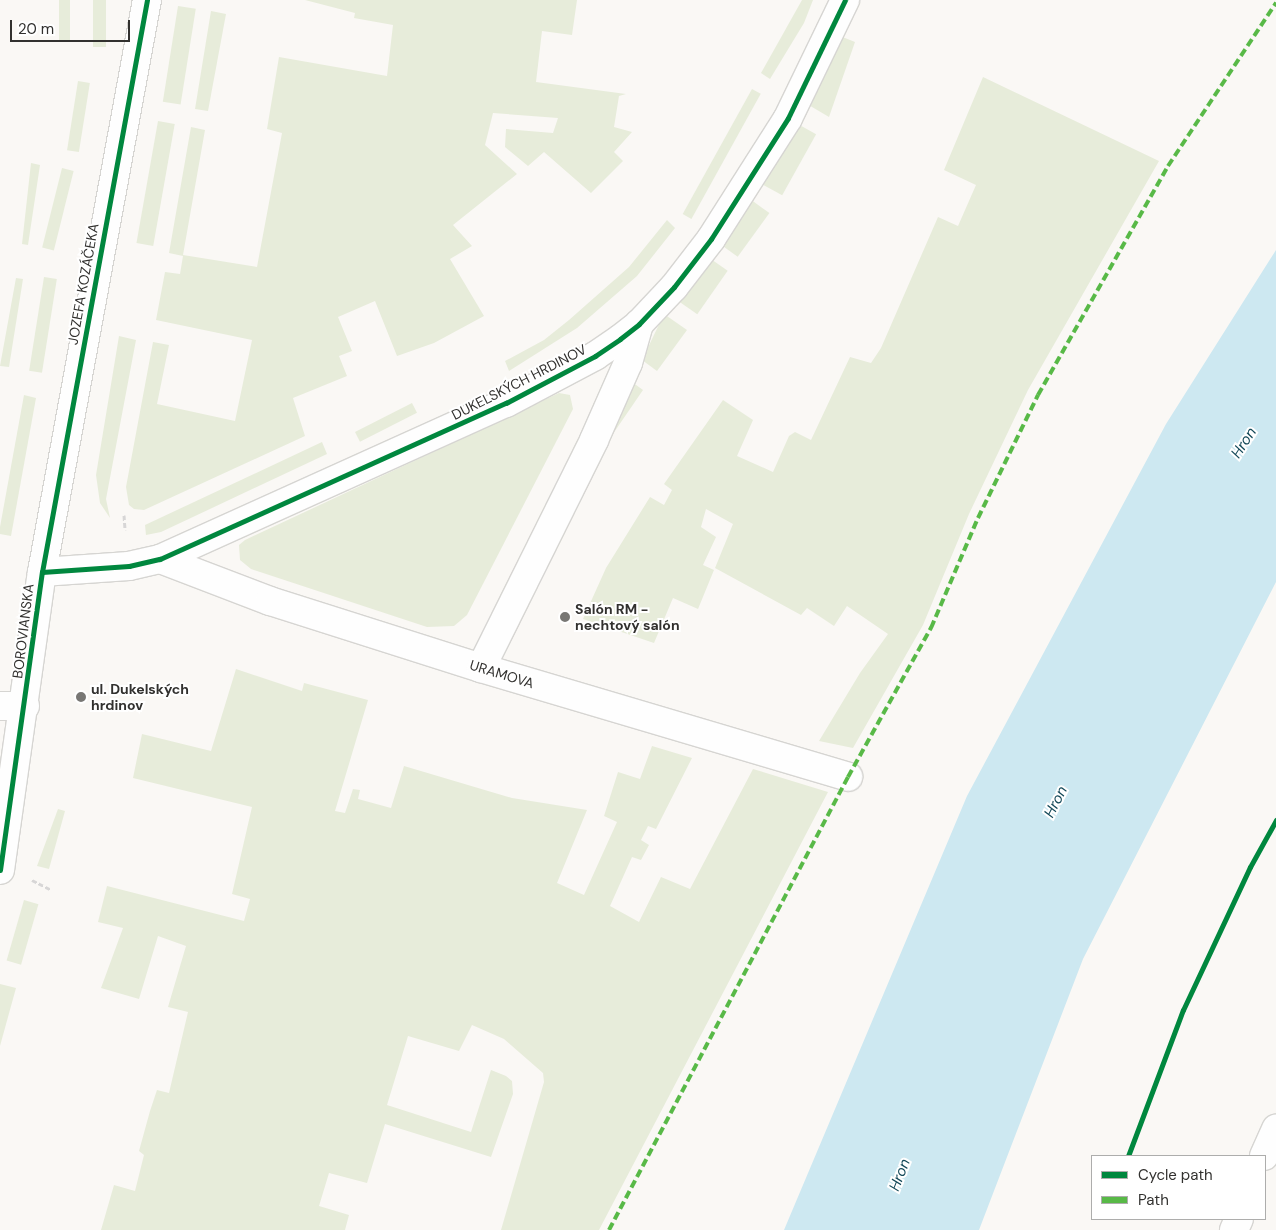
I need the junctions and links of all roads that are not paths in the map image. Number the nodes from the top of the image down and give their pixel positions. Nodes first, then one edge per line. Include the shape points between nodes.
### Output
1 (147, 0) edge
2 (845, 0) edge
3 (639, 324) junction
4 (160, 560) junction
5 (42, 572) junction
6 (481, 668) junction
7 (12, 706) edge
8 (848, 777) dead end
9 (0, 870) edge

1 - 5 street, JOZEFA KOZÁČEKA
2 - 3 street, DUKELSKÝCH HRDINOV via 788,118 752,175 695,263
3 - 4 street, DUKELSKÝCH HRDINOV via 595,356 506,403
3 - 6 street, DUKELSKÝCH HRDINOV via 628,363 594,440
4 - 5 street, DUKELSKÝCH HRDINOV via 129,566
4 - 6 street, URAMOVA via 270,601
5 - 7 street, BOROVIANSKA
6 - 8 street, URAMOVA
7 - 9 street, BOROVIANSKA

